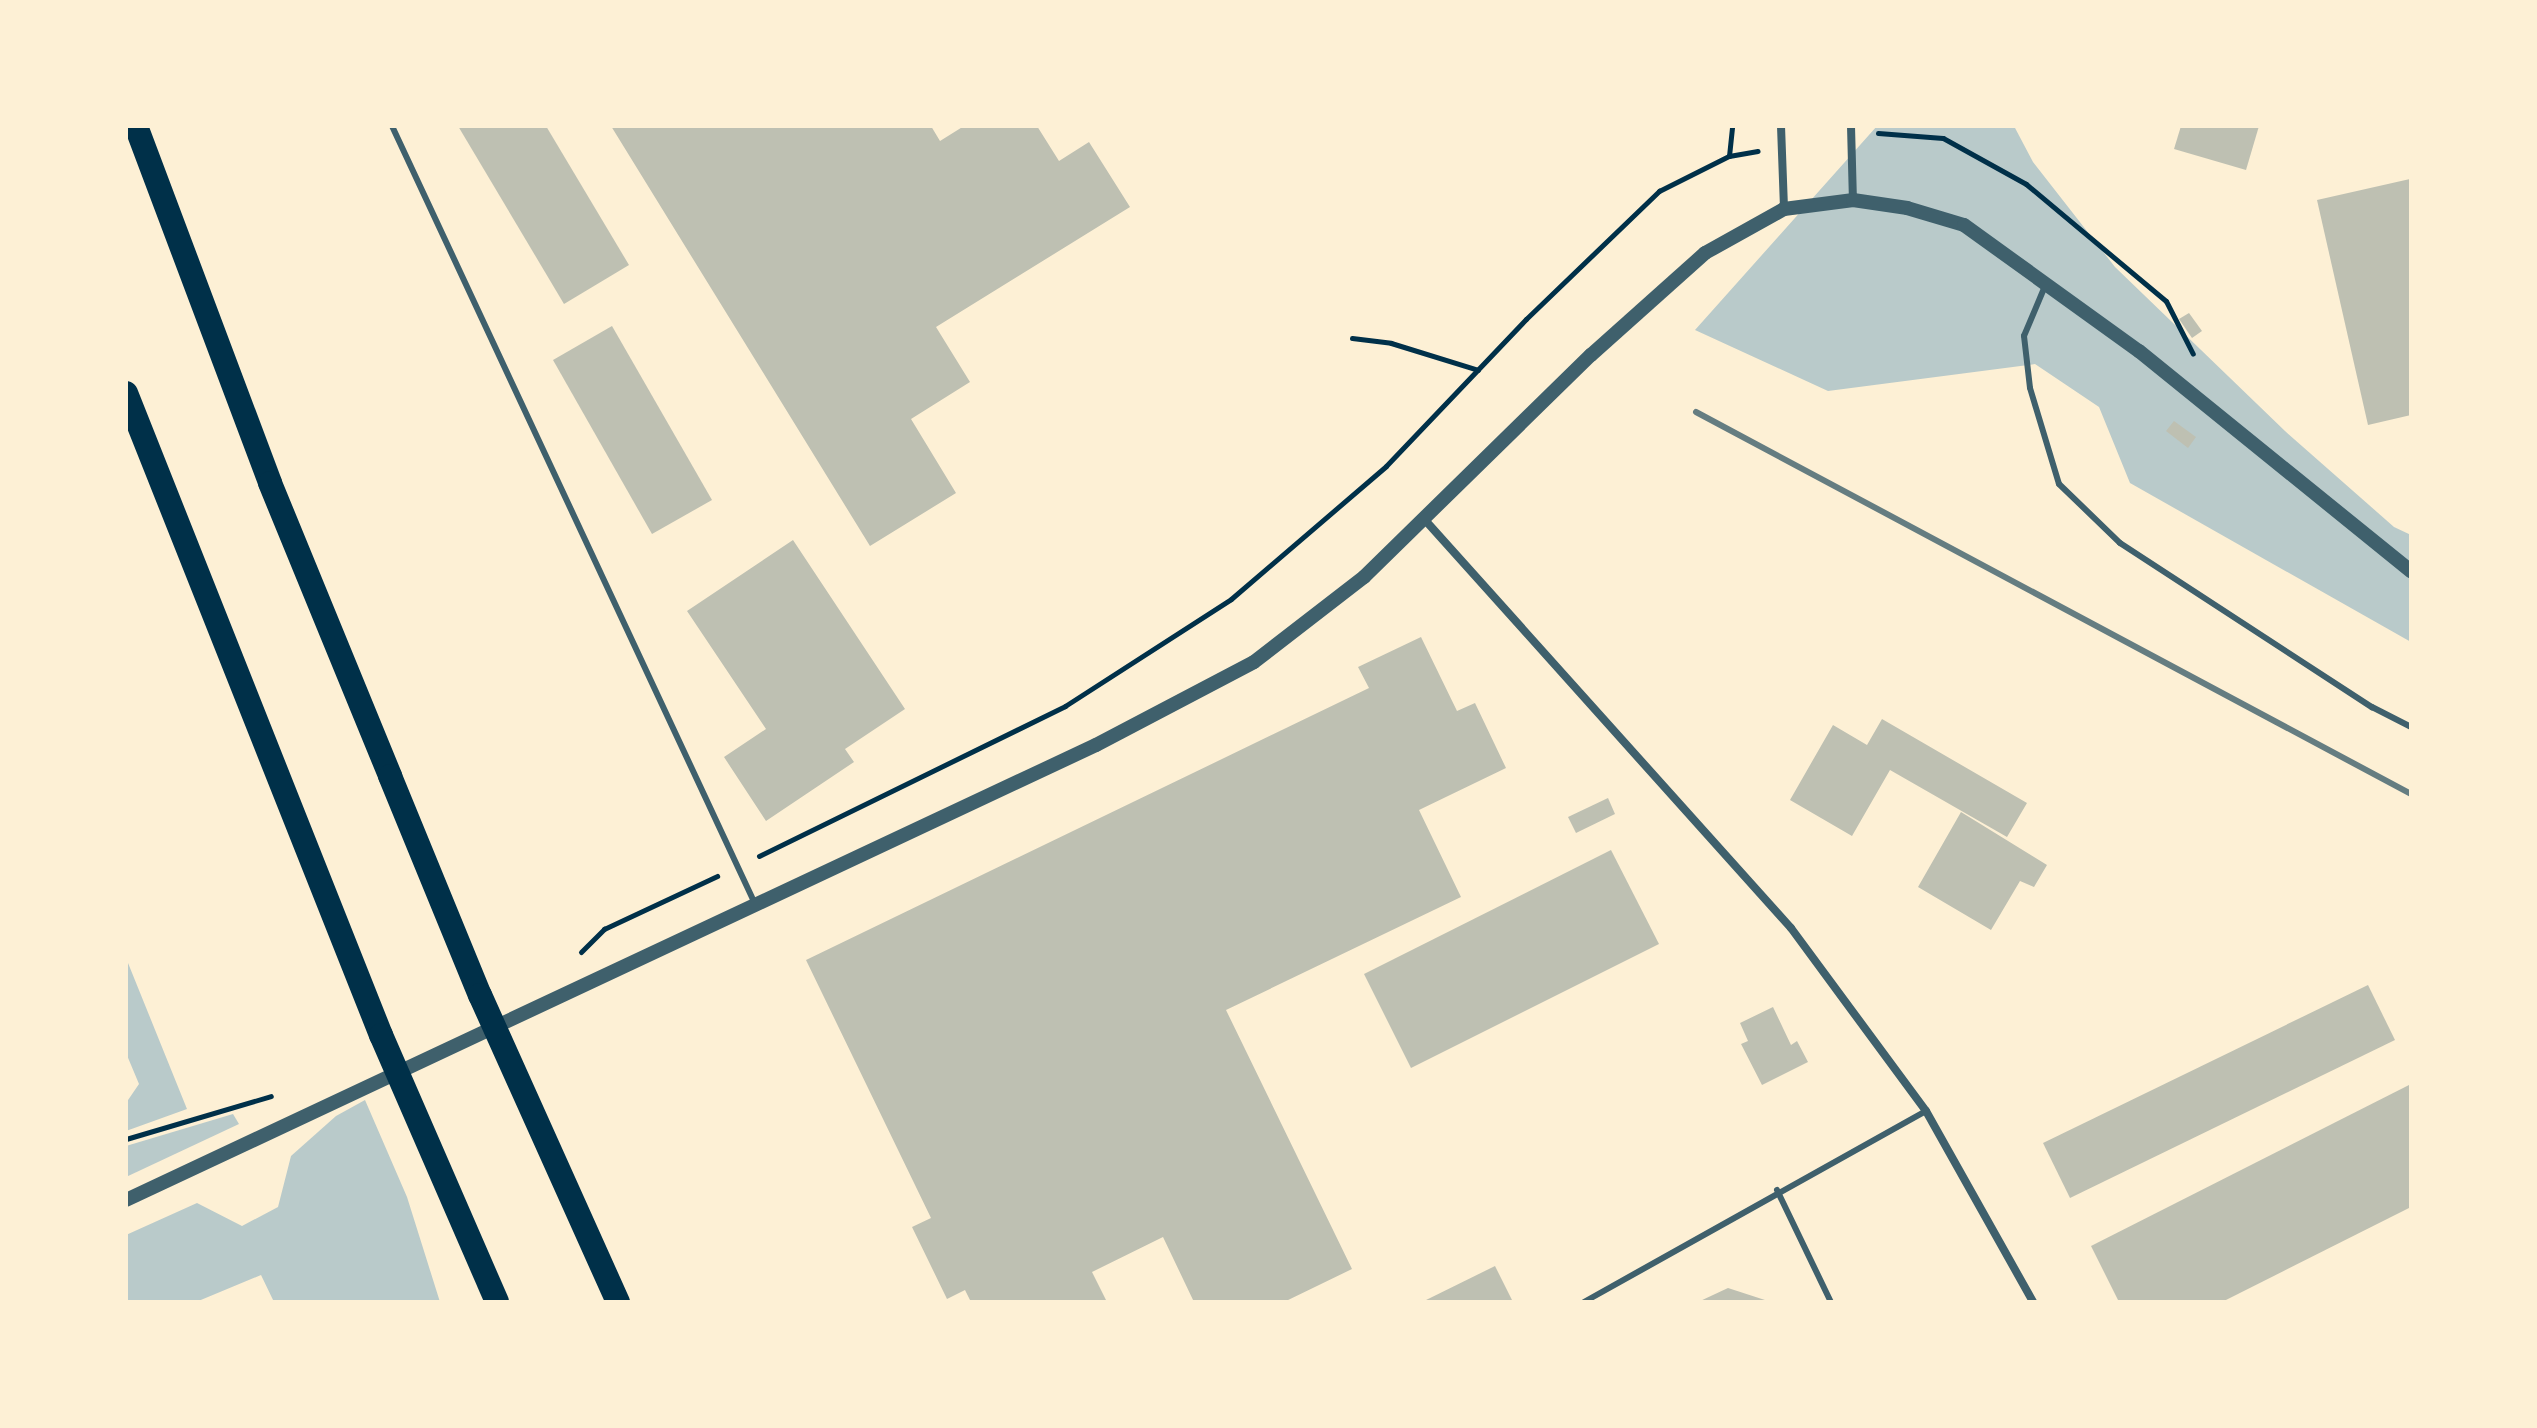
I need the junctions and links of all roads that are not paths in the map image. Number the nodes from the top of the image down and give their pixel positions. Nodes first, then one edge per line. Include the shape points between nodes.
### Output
1 (136, 126) edge
2 (392, 126) edge
3 (1781, 126) edge
4 (1849, 128) edge
5 (1853, 200) junction
6 (1784, 209) junction
7 (2047, 281) junction
8 (126, 393) edge
9 (1425, 520) junction
10 (2411, 571) edge
11 (2411, 727) edge
12 (756, 906) junction
13 (1926, 1111) junction
14 (1777, 1190) junction
15 (126, 1200) edge
16 (497, 1302) edge
17 (618, 1302) edge
18 (1584, 1302) edge
19 (1831, 1302) edge
20 (2033, 1302) edge

1 - 17 highway via 270,483 480,995
2 - 12 lane
3 - 6 street
4 - 5 street
5 - 6 street
5 - 7 street via 1907,208 1964,225
6 - 9 street via 1705,253 1591,355
7 - 10 street
7 - 11 lane via 2024,336 2030,388 2059,484 2120,543
8 - 16 highway via 381,1035
9 - 12 street via 1364,577 1254,662 1096,745
9 - 13 street via 1750,877
12 - 15 street
13 - 14 lane
13 - 20 street
14 - 18 lane
14 - 19 lane

